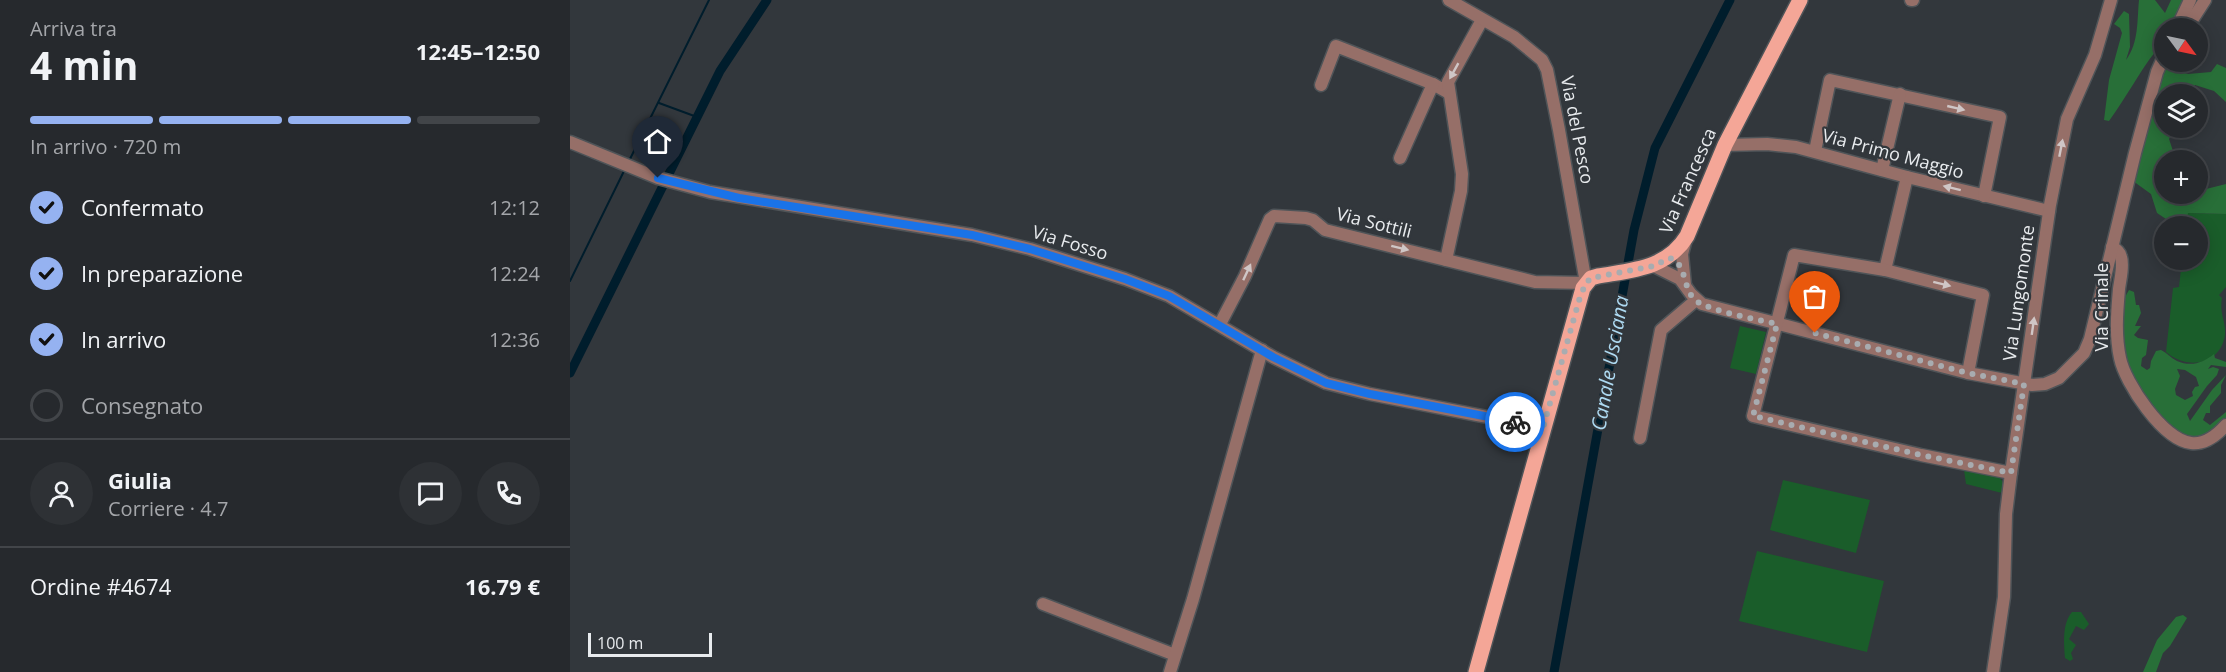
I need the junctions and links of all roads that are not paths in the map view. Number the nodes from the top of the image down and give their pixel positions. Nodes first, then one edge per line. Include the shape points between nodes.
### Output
1 (1449, 0) edge
2 (1800, 0) edge
3 (2111, 0) edge
4 (2190, 0) edge
5 (2205, 0) edge
6 (2182, 18) edge
7 (2193, 18) edge
8 (1482, 20) junction
9 (2157, 72) edge
10 (1433, 84) junction
11 (1321, 85) dead end
12 (1449, 93) junction
13 (1900, 94) junction
14 (570, 142) edge
15 (1725, 145) junction
16 (1815, 151) junction
17 (1400, 158) dead end
18 (1882, 170) junction
19 (1907, 177) junction
20 (1984, 196) junction
21 (2050, 208) junction
22 (1687, 236) junction
23 (2112, 247) junction
24 (1669, 258) junction
25 (1446, 260) junction
26 (1654, 266) junction
27 (1885, 270) junction
28 (1592, 279) junction
29 (1683, 279) junction
30 (1696, 300) junction
31 (1220, 324) junction
32 (1777, 324) junction
33 (1262, 350) junction
34 (1968, 373) junction
35 (2024, 384) junction
36 (2226, 425) edge
37 (1543, 428) junction
38 (1640, 438) dead end
39 (2011, 473) junction
40 (1043, 604) dead end
41 (1174, 655) junction
42 (1170, 672) edge
43 (1476, 672) edge
44 (1993, 672) edge

1 - 8 street, Via del Pesco
2 - 15 main road, Via Francesca
21 -> 3 street, Via Lungomonte via 2067,119 2096,55
4 - 6 street
5 - 7 street
8 -> 12 street via 1448,82
8 - 28 street, Via del Pesco via 1527,46 1547,70
9 - 23 street
10 - 11 street via 1336,45
10 - 12 street
10 - 17 street
12 - 25 street via 1462,174
13 - 16 street via 1830,80
13 - 18 street
13 -> 20 street via 2000,117
14 - 31 street, Via Fosso via 658,178 710,192 972,235 1030,249 1169,296
15 - 16 street, Via Primo Maggio via 1782,145
15 - 22 main road, Via Francesca
16 - 18 street, Via Primo Maggio
18 - 19 street, Via Primo Maggio
20 -> 19 street, Via Primo Maggio
19 - 27 street
20 - 21 street, Via Primo Maggio
35 -> 21 street, Via Lungomonte
22 - 24 main road, Via Francesca
22 - 29 street via 1682,254
23 - 35 street via 2084,353 2055,381
23 - 36 street, Via Crinale via 2122,260 2118,346 2124,373 2134,390 2168,432 2183,442 2208,440
24 - 26 main road, Via Francesca
24 - 29 street
25 - 28 street, Via Sottili via 1535,282
31 -> 25 street, Via Sottili via 1274,216 1306,218 1325,230
26 - 28 main road, Via Francesca
26 - 29 street
27 - 32 street via 1794,255
27 -> 34 street via 1983,295
28 - 37 main road via 1580,297
29 - 30 street
30 - 32 street
30 - 38 street via 1662,330
31 - 33 street, Via Fosso
32 - 34 street
32 - 39 street via 1753,416
33 - 37 street, Via Fosso via 1326,383
33 - 41 street
34 - 35 street
35 - 39 street, Via Lungomonte
37 - 43 main road
39 - 44 street, Via Lungomonte via 2003,605
40 - 41 street
41 - 42 street

